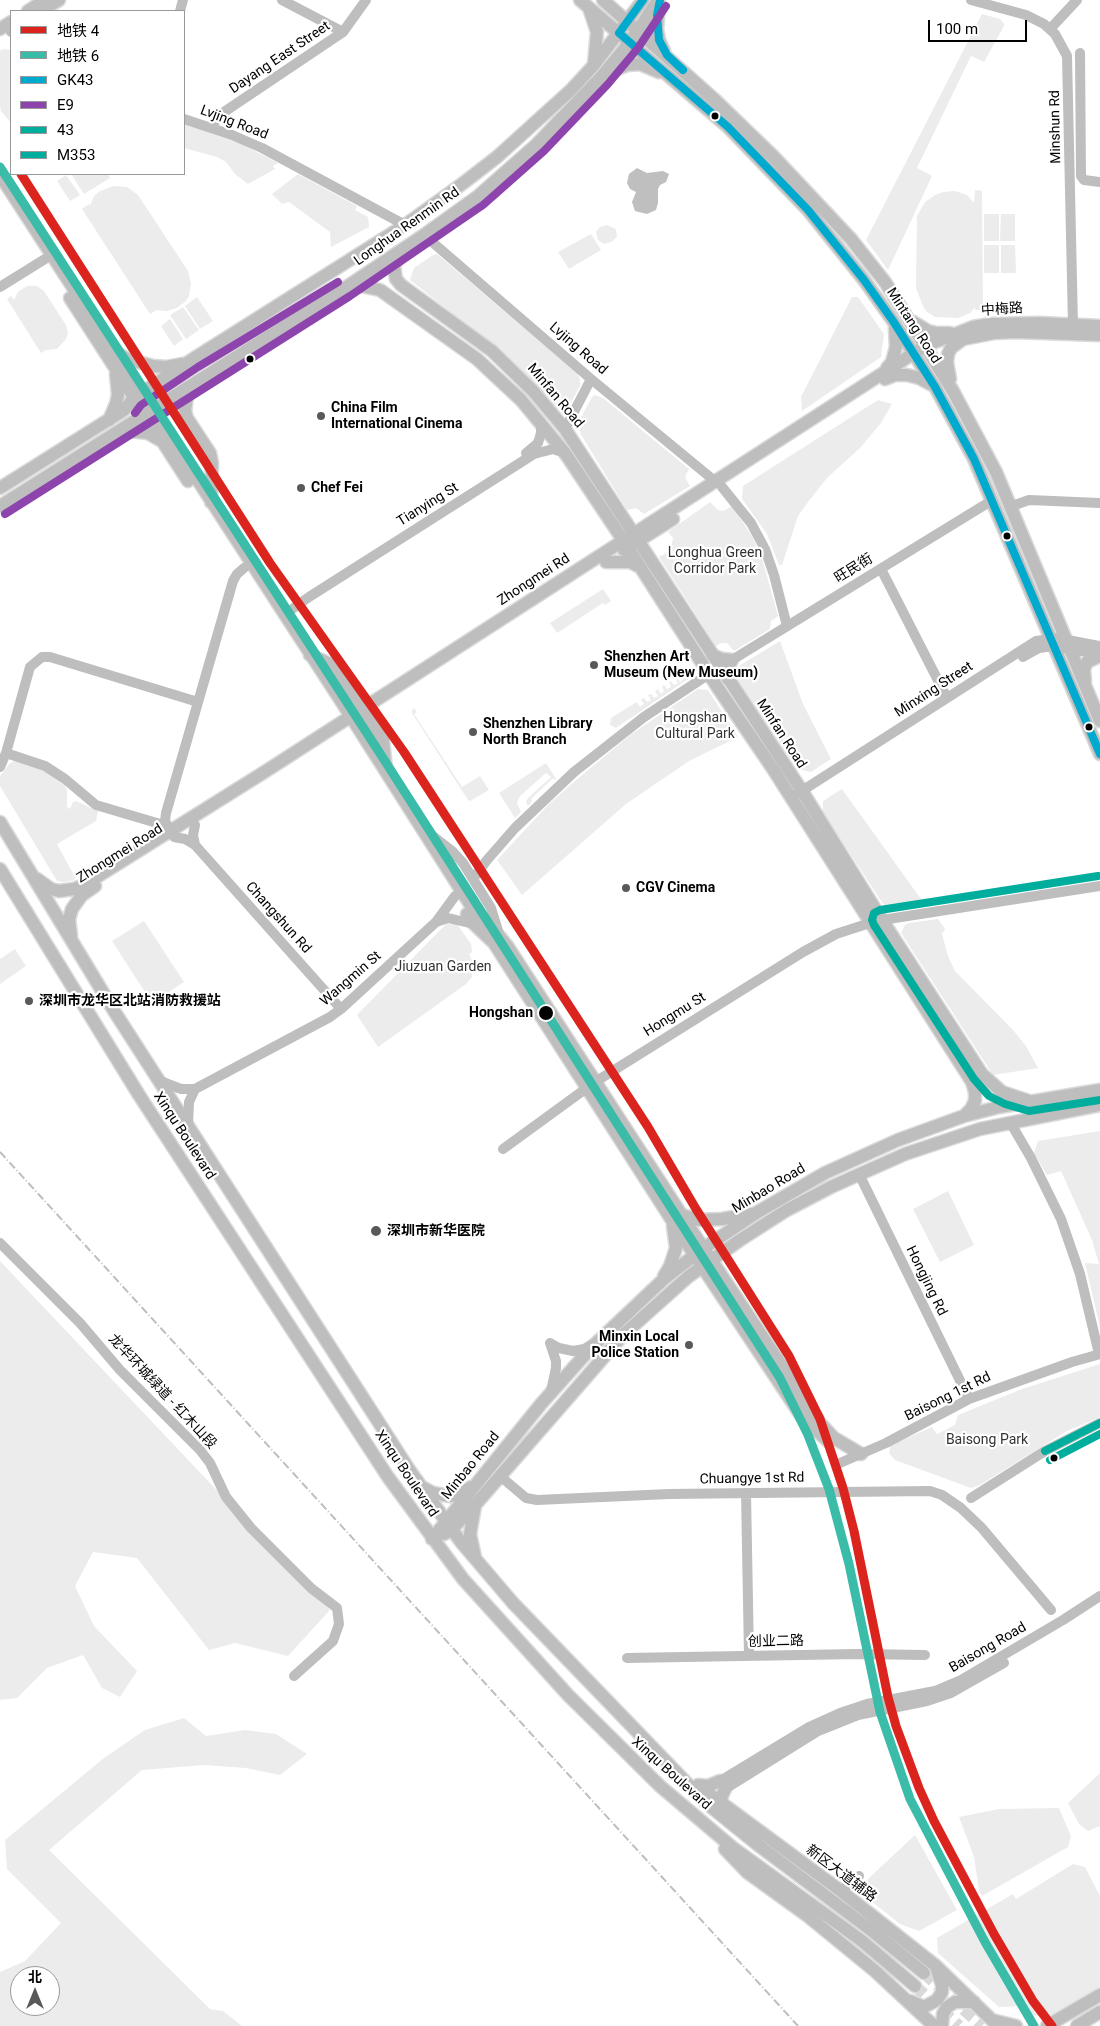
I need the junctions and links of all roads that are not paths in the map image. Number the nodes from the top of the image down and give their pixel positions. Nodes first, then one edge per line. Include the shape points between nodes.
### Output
1 (45, 0) edge
2 (59, 0) edge
3 (282, 0) edge
4 (366, 0) edge
5 (603, 0) edge
6 (643, 0) edge
7 (659, 0) edge
8 (971, 0) edge
9 (1077, 0) edge
10 (585, 4) edge
11 (30, 10) edge
12 (43, 10) edge
13 (628, 22) junction
14 (1050, 29) junction
15 (639, 31) junction
16 (343, 32) junction
17 (619, 33) junction
18 (630, 42) junction
19 (1080, 52) dead end
20 (667, 55) junction
21 (594, 65) junction
22 (601, 77) junction
23 (673, 78) junction
24 (185, 119) edge
25 (212, 128) junction
26 (0, 176) edge
27 (1100, 182) edge
28 (0, 188) edge
29 (405, 226) junction
30 (424, 235) junction
31 (400, 252) junction
32 (45, 259) junction
33 (0, 287) edge
34 (345, 288) junction
35 (907, 317) junction
36 (893, 321) junction
37 (1073, 325) junction
38 (1100, 326) edge
39 (959, 336) junction
40 (1100, 336) edge
41 (927, 349) junction
42 (115, 352) junction
43 (914, 356) junction
44 (193, 359) junction
45 (114, 369) junction
46 (208, 374) junction
47 (883, 376) junction
48 (591, 379) junction
49 (935, 387) junction
50 (954, 391) junction
51 (138, 396) junction
52 (148, 412) junction
53 (109, 420) junction
54 (541, 422) junction
55 (565, 429) junction
56 (115, 434) junction
57 (162, 443) junction
58 (565, 453) junction
59 (719, 484) junction
60 (0, 488) edge
61 (991, 501) junction
62 (211, 502) junction
63 (1100, 503) edge
64 (0, 506) edge
65 (1012, 506) junction
66 (607, 515) junction
67 (621, 515) junction
68 (655, 525) junction
69 (631, 541) junction
70 (603, 558) junction
71 (645, 564) junction
72 (244, 568) junction
73 (881, 569) junction
74 (309, 597) junction
75 (284, 615) junction
76 (787, 626) junction
77 (1051, 642) junction
78 (1067, 643) junction
79 (1100, 646) edge
80 (712, 654) junction
81 (1100, 655) edge
82 (309, 659) junction
83 (732, 660) junction
84 (709, 674) junction
85 (728, 679) junction
86 (1085, 686) junction
87 (946, 698) junction
88 (198, 702) junction
89 (364, 712) junction
90 (349, 721) junction
91 (1100, 721) edge
92 (6, 753) junction
93 (1100, 754) edge
94 (0, 767) edge
95 (386, 772) junction
96 (799, 797) junction
97 (0, 822) edge
98 (195, 825) junction
99 (420, 826) junction
100 (170, 831) junction
101 (195, 845) junction
102 (0, 869) edge
103 (31, 874) junction
104 (473, 879) junction
105 (1100, 886) edge
106 (455, 896) junction
107 (436, 922) junction
108 (876, 922) junction
109 (474, 924) junction
110 (500, 936) junction
111 (74, 946) junction
112 (342, 1009) junction
113 (160, 1081) junction
114 (591, 1085) junction
115 (195, 1089) junction
116 (1096, 1089) edge
117 (1029, 1101) junction
118 (1100, 1105) edge
119 (1075, 1109) junction
120 (1100, 1110) edge
121 (964, 1116) junction
122 (1010, 1122) junction
123 (188, 1126) junction
124 (503, 1149) dead end
125 (859, 1174) junction
126 (756, 1213) junction
127 (675, 1215) junction
128 (0, 1243) edge
129 (699, 1251) junction
130 (707, 1263) junction
131 (659, 1283) junction
132 (597, 1342) junction
133 (1100, 1354) edge
134 (546, 1398) junction
135 (969, 1399) junction
136 (1100, 1423) edge
137 (858, 1455) junction
138 (840, 1463) dead end
139 (500, 1476) junction
140 (477, 1483) junction
141 (422, 1487) junction
142 (746, 1493) junction
143 (971, 1498) dead end
144 (475, 1505) junction
145 (448, 1526) junction
146 (432, 1539) junction
147 (478, 1564) junction
148 (1100, 1596) edge
149 (1100, 1604) edge
150 (1051, 1610) dead end
151 (749, 1656) junction
152 (925, 1656) dead end
153 (627, 1658) dead end
154 (294, 1676) dead end
155 (658, 1755) junction
156 (698, 1785) junction
157 (722, 1785) junction
158 (723, 1805) junction
159 (689, 1811) junction
160 (859, 1876) dead end
161 (840, 1891) junction
162 (936, 1966) junction
163 (924, 1974) tunnel mouth
164 (915, 1986) tunnel mouth
165 (1100, 1994) edge
166 (905, 1999) junction
167 (1100, 2000) edge
168 (974, 2002) junction
169 (1100, 2012) edge
170 (995, 2023) edge
171 (934, 2026) edge
172 (942, 2026) edge
173 (1016, 2026) edge
174 (1047, 2026) edge
175 (1058, 2026) edge
176 (1077, 2026) edge

1 - 11 main road
2 - 12 main road
3 - 16 street
4 - 16 street
5 - 13 main road, Mintang Road
6 - 13 main road, Longhua Renmin Rd
7 - 15 main road, Longhua Renmin Rd
7 - 20 main road via 658,34
8 - 14 street via 1026,15
9 - 14 street
10 - 17 main road, Mintang Road
10 - 21 main road via 597,32
13 - 15 main road, Mintang Road
13 - 17 main road, Longhua Renmin Rd
14 - 37 street via 1064,49 1068,63
15 - 18 main road, Longhua Renmin Rd
15 - 20 main road, Mintang Road
16 - 25 street, Dayang East Street via 218,116
17 - 18 main road, Mintang Road
17 - 21 main road, Longhua Renmin Rd
18 - 22 main road, Longhua Renmin Rd
18 - 23 main road, Mintang Road
19 - 27 street via 1081,176 1084,180
20 - 35 main road, Mintang Road via 803,186 851,239 885,282
21 - 29 main road, Longhua Renmin Rd via 497,157
22 - 23 main road via 620,67 640,64
22 - 30 main road, Longhua Renmin Rd via 521,160
23 - 36 main road, Mintang Road via 728,127 808,210
24 - 25 street, Lvjing Road
25 - 29 street, Lvjing Road via 262,148
26 - 42 main road
28 - 32 main road
29 - 44 main road, Longhua Renmin Rd
30 - 31 main road, Longhua Renmin Rd
30 - 48 street, Lvjing Road
31 - 34 main road, Longhua Renmin Rd
31 - 55 main road, Minfan Road via 394,266 396,279 401,285 492,351 533,391
32 - 33 street
32 - 45 main road
34 - 46 main road, Longhua Renmin Rd
34 - 54 main road, Minfan Road via 371,287 392,298 477,359
35 - 39 main road via 928,331
35 - 41 main road, Mintang Road
36 - 43 main road, Mintang Road
36 - 47 main road via 896,347
37 - 38 main road, 中梅路
37 - 39 main road, 中梅路 via 1010,323 973,327
39 - 40 main road, 中梅路 via 1014,332
39 - 41 main road, 中梅路
39 - 50 main road via 946,362
41 - 43 main road, 中梅路
41 - 50 main road, Mintang Road
42 - 44 main road via 153,366 172,366
42 - 51 main road
43 - 47 main road, Zhongmei Rd
43 - 49 main road, Mintang Road
44 - 51 main road, Longhua Renmin Rd
45 - 51 main road
45 - 53 main road via 118,395
46 - 52 main road, Longhua Renmin Rd
46 - 62 main road via 189,392 184,407 211,458
47 - 49 main road via 907,375
47 - 59 main road, Zhongmei Rd
48 - 55 street
48 - 59 street, Lvjing Road
49 - 61 main road, Mintang Road via 974,459
50 - 65 main road, Mintang Road
51 - 52 main road
51 - 53 main road, Longhua Renmin Rd
52 - 56 main road, Longhua Renmin Rd
52 - 57 main road
52 - 62 main road
53 - 60 main road, Longhua Renmin Rd
54 - 58 main road, Minfan Road
54 - 74 street, Tianying St via 540,439 531,450 338,571
55 - 67 main road, Minfan Road
56 - 57 main road via 130,431 148,433
56 - 64 main road, Longhua Renmin Rd
57 - 72 main road
58 - 66 main road, Minfan Road
58 - 74 street, Tianying St via 553,449 534,454
59 - 68 main road, Zhongmei Rd
59 - 76 street, Lvjing Road via 751,523 765,549
61 - 73 street, 旺民街
61 - 77 main road, Mintang Road
62 - 75 main road
63 - 65 street via 1029,500
65 - 78 main road, Mintang Road
66 - 69 main road, Minfan Road
66 - 70 main road via 609,541
67 - 68 main road via 628,521
67 - 69 main road, Minfan Road
68 - 69 main road, Zhongmei Rd
68 - 71 main road
69 - 70 main road, Zhongmei Rd
69 - 71 main road, Minfan Road
70 - 71 main road
70 - 89 main road, Zhongmei Rd
71 - 80 main road, Minfan Road
71 - 84 main road, Minfan Road
72 - 82 main road
72 - 88 street via 233,581
73 - 76 street, 旺民街
73 - 87 street
74 - 75 street, Tianying St
75 - 82 main road
76 - 83 street, 旺民街
77 - 78 street, Minxing Street
77 - 87 street, Minxing Street via 1033,643
77 - 93 main road, Mintang Road
77 - 96 street, Minxing Street
78 - 79 street, Minxing Street
78 - 81 street, Minxing Street
78 - 86 main road, Mintang Road
80 - 83 main road
80 - 85 main road, Minfan Road
81 - 86 main road via 1085,665
82 - 89 main road via 335,666
82 - 90 main road
83 - 85 main road
84 - 96 main road, Minfan Road
84 - 104 street via 644,717 574,772 515,828
85 - 96 main road, Minfan Road
86 - 91 main road, Mintang Road
87 - 96 street, Minxing Street
88 - 92 street via 42,657 30,667
88 - 100 street via 166,813
89 - 90 main road, Zhongmei Rd
89 - 95 main road via 382,740
90 - 95 main road
90 - 98 main road, Zhongmei Rd
90 - 100 main road, Zhongmei Rd
90 - 106 main road
92 - 94 street
92 - 100 street via 44,766 96,805
95 - 99 main road
96 - 108 main road, Minfan Road
97 - 103 main road, Xinqu Boulevard
98 - 100 main road, Zhongmei Road
98 - 101 street
99 - 104 street via 458,857
99 - 110 main road via 475,912
100 - 101 street
100 - 103 main road, Zhongmei Road via 74,889 51,890
100 - 111 main road, Zhongmei Road via 78,899 70,919
101 - 112 street, Changshun Rd
102 - 146 main road, Xinqu Boulevard via 139,1095 388,1477
103 - 111 main road, Xinqu Boulevard
104 - 110 street via 491,908
105 - 108 street, Hongmu St
106 - 107 street, Wangmin St
106 - 109 main road
107 - 109 street via 448,918
107 - 112 street, Wangmin St
108 - 114 street, Hongmu St via 836,934 803,952
108 - 117 main road, Minfan Road via 982,1074 995,1088
108 - 121 main road, Minfan Road via 974,1085 975,1101
109 - 114 main road via 494,943
110 - 114 main road
111 - 113 main road, Xinqu Boulevard
112 - 115 street, Wangmin St
113 - 115 street via 181,1089
113 - 123 main road, Xinqu Boulevard
114 - 124 street, Hongmu St
114 - 127 main road
115 - 123 street via 188,1110
116 - 117 main road, Minbao Road
117 - 121 main road, Minbao Road
118 - 119 main road, Minbao Road
119 - 120 main road
119 - 122 main road, Minbao Road
121 - 126 main road, Minbao Road via 859,1156
122 - 125 main road, Minbao Road via 905,1154
122 - 133 street via 1060,1219 1080,1274
123 - 141 main road, Xinqu Boulevard
125 - 130 main road, Minbao Road via 787,1210
125 - 135 street, Hongjing Rd
126 - 127 main road via 699,1220
126 - 129 main road, Minbao Road
127 - 129 main road
127 - 131 main road via 676,1248
128 - 154 street, 龙华环城绿道 - 红木山段 via 200,1450 226,1497 251,1528 315,1591 337,1608 339,1624 332,1641
129 - 130 main road
129 - 131 main road, Minbao Road
130 - 137 main road via 820,1422 834,1438
130 - 139 main road, Minbao Road via 623,1335
131 - 132 main road, Minbao Road
132 - 134 main road, Minbao Road
132 - 134 street via 573,1351 550,1343 556,1368 554,1384
133 - 135 street, Baisong 1st Rd
134 - 140 main road, Minbao Road
135 - 137 street, Baisong 1st Rd
136 - 143 street via 1045,1451
137 - 138 street, Baisong 1st Rd
139 - 142 street, Chuangye 1st Rd via 531,1499
139 - 144 main road, Minbao Road
140 - 141 main road via 460,1494 450,1496
140 - 145 main road, Minbao Road
141 - 145 main road, Xinqu Boulevard
142 - 150 street, Chuangye 1st Rd via 937,1493 961,1508 981,1527
142 - 151 street
144 - 145 main road, Minbao Road
144 - 147 main road via 470,1534
145 - 146 main road, Minbao Road
145 - 147 main road, Xinqu Boulevard
146 - 159 main road, Xinqu Boulevard via 479,1598 568,1694 632,1760
147 - 155 main road, Xinqu Boulevard
148 - 157 street, Baisong Road via 962,1680 935,1691 867,1704 840,1713 809,1727
149 - 157 street, Baisong Road via 951,1693 858,1715 818,1732
151 - 152 street, 创业二路
151 - 153 street, 创业二路
155 - 156 main road, 新区大道辅路
155 - 163 main road, Xinqu Boulevard via 705,1802
156 - 157 main road
156 - 158 main road, 新区大道辅路
157 - 158 main road via 720,1798
158 - 161 main road, 新区大道辅路
159 - 164 main road, Xinqu Boulevard via 732,1847 862,1941
159 - 166 main road via 748,1873 835,1937
160 - 161 street
161 - 162 main road, 新区大道辅路
162 - 166 main road via 942,1986 937,2000 924,2006
162 - 168 main road, 新区大道辅路
165 - 174 main road
166 - 171 main road
167 - 175 main road
168 - 170 main road, 新区大道辅路
168 - 172 main road via 955,2002 947,2007
169 - 176 main road
170 - 173 main road

